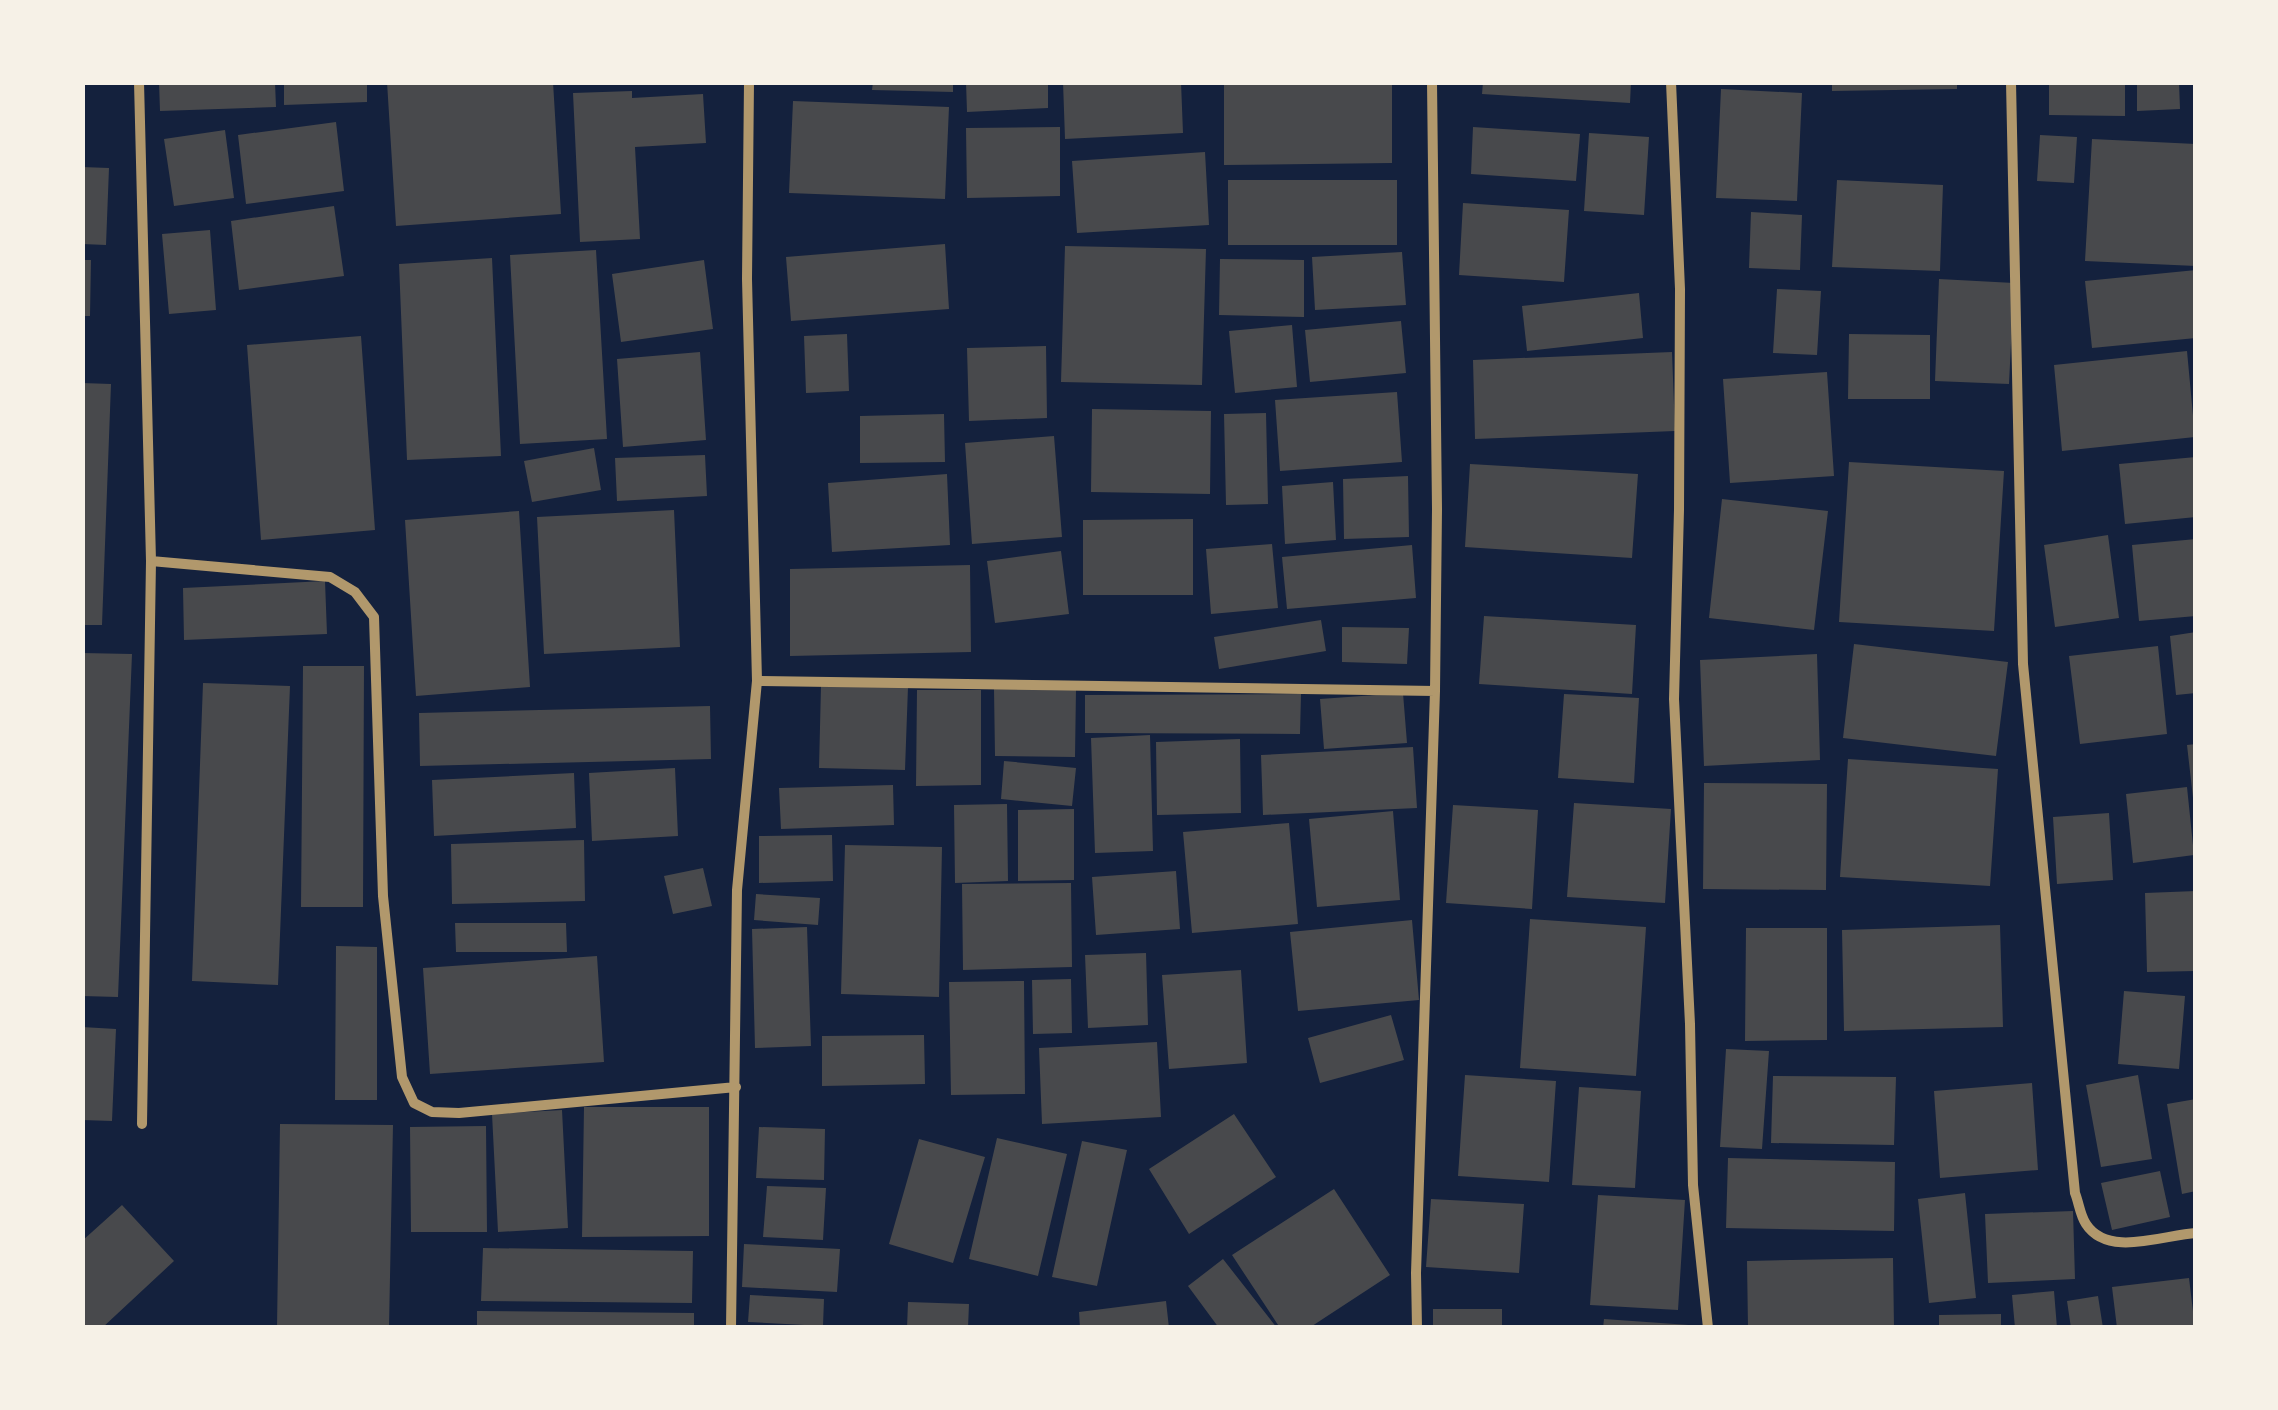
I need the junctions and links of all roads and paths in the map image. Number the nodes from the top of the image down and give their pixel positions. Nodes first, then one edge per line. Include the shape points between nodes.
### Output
1 (139, 82) edge
2 (749, 82) edge
3 (1432, 82) edge
4 (1671, 82) edge
5 (2011, 82) edge
6 (150, 561) junction
7 (757, 681) junction
8 (1434, 691) junction
9 (736, 1087) junction
10 (142, 1124) dead end
11 (2196, 1233) edge
12 (731, 1328) edge
13 (1417, 1328) edge
14 (1708, 1328) edge

1 - 6 street
2 - 7 street
3 - 8 street
4 - 14 street via 1680,289 1674,699 1693,1185
5 - 11 street via 2024,664 2076,1193 2086,1224 2110,1241
6 - 9 street via 330,576 374,616 383,896 402,1077 414,1104 459,1113
6 - 10 street
7 - 8 street
7 - 9 street via 737,890
8 - 13 street
9 - 12 street

